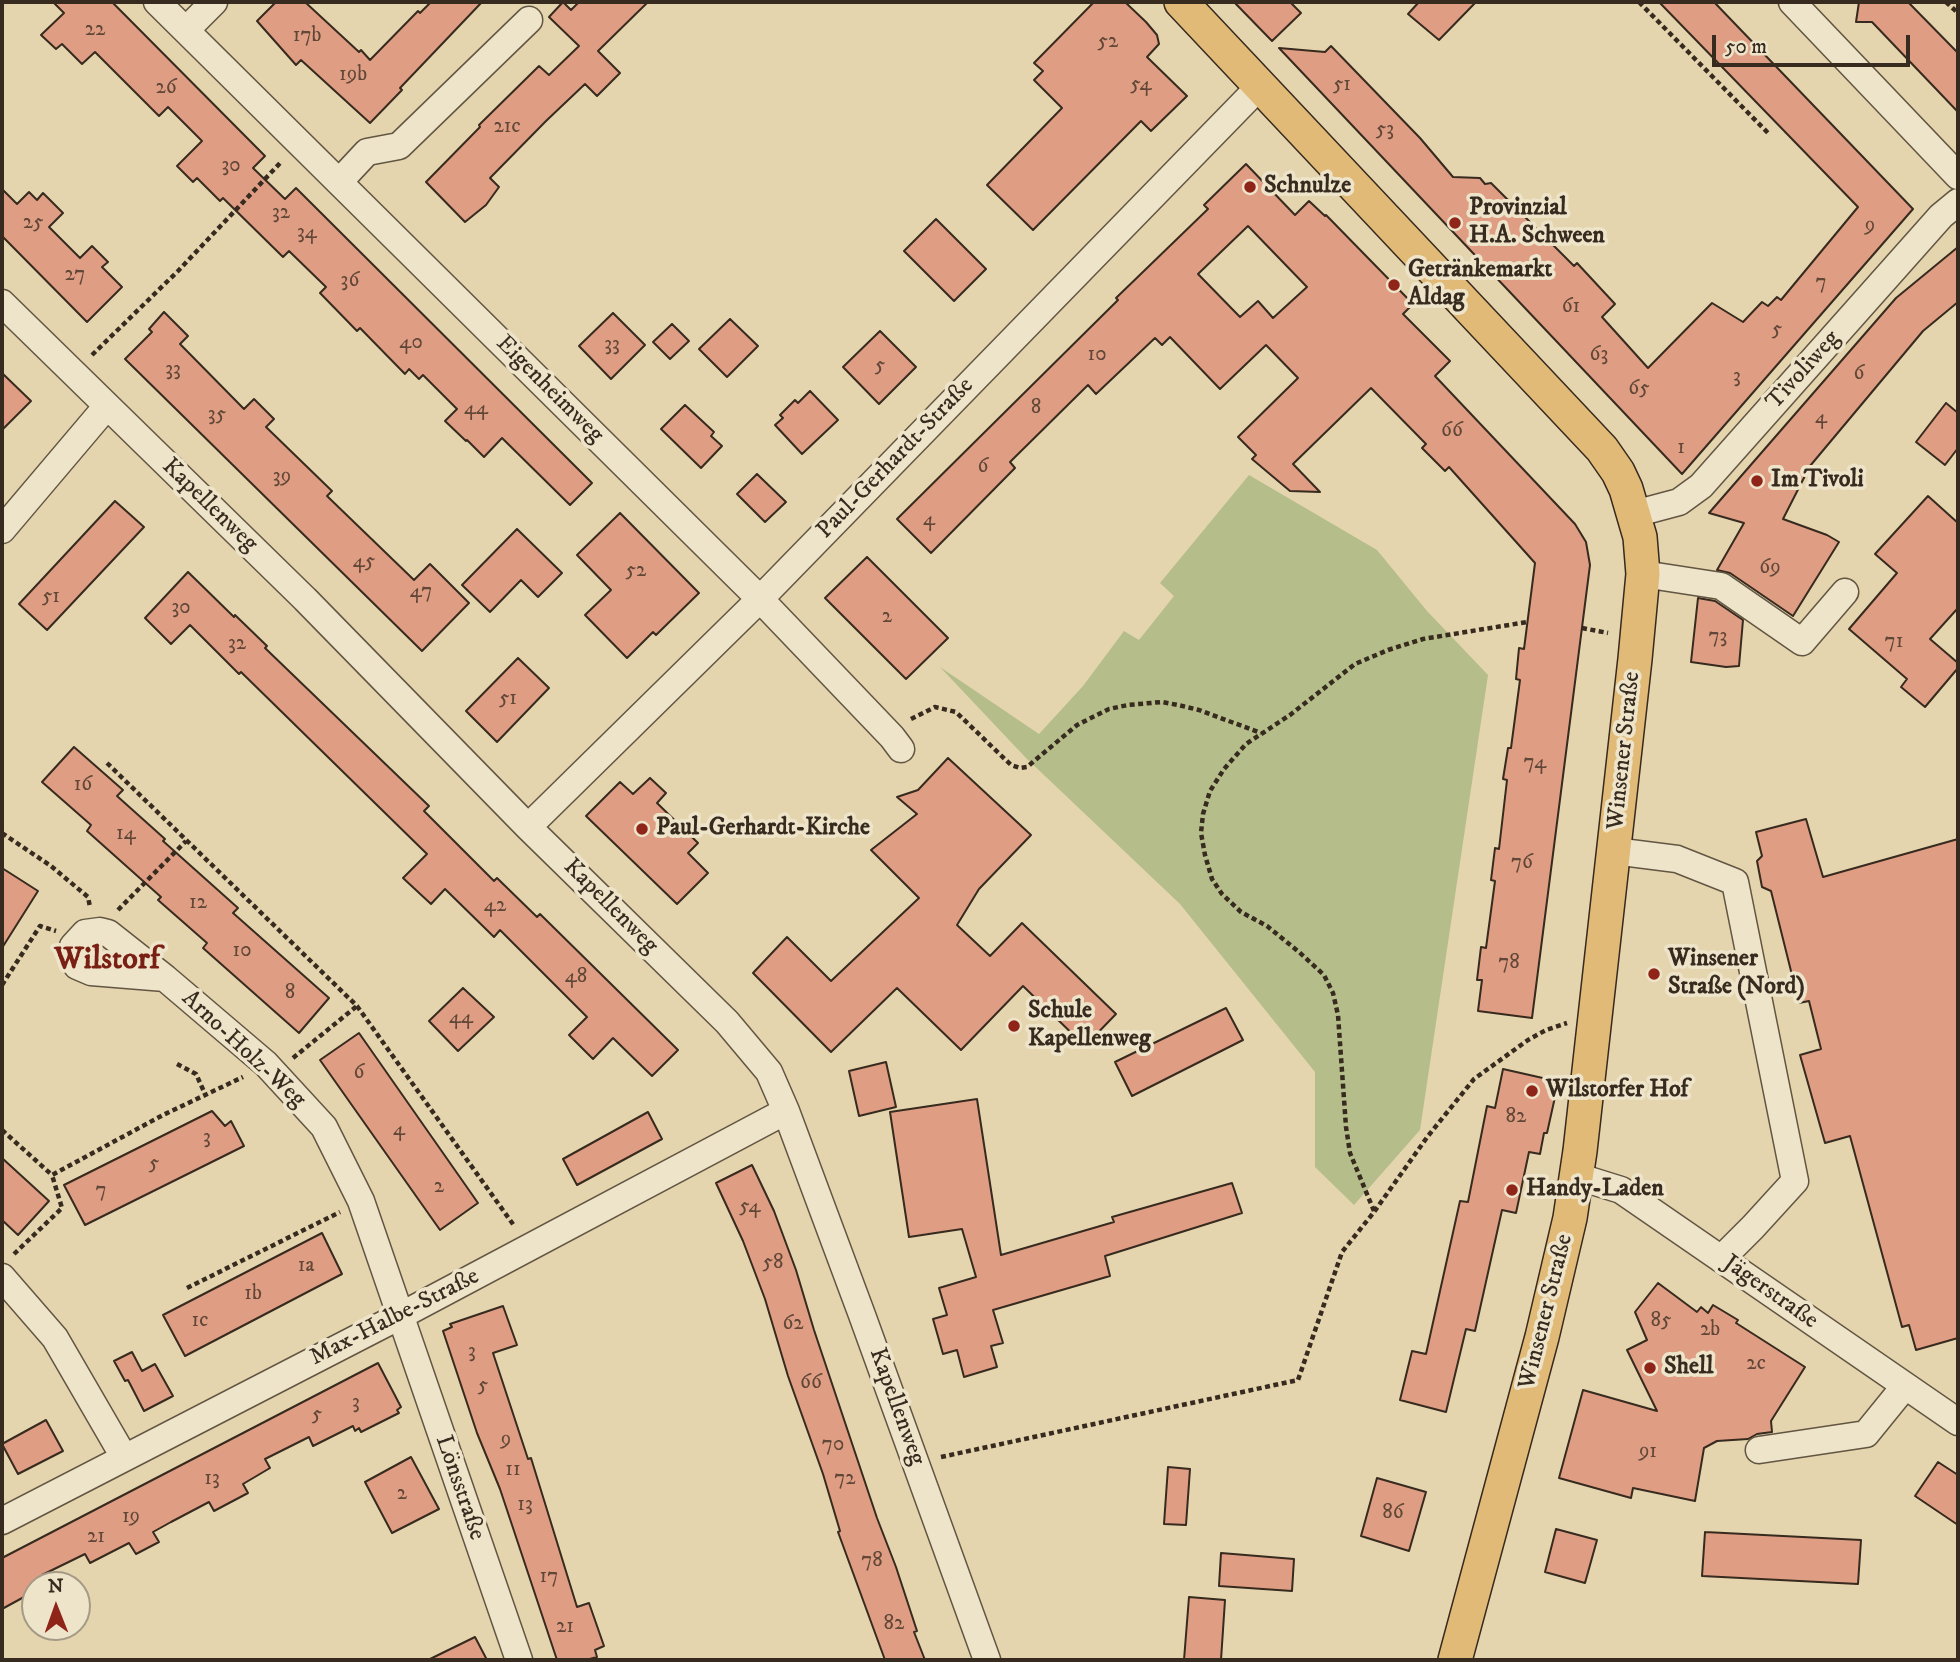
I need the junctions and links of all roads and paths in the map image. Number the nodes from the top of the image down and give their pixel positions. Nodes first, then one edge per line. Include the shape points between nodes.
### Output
1 (157, 2) edge
2 (214, 2) edge
3 (1181, 2) edge
4 (1639, 2) edge
5 (1947, 2) edge
6 (1798, 4) edge
7 (1958, 13) edge
8 (529, 20) dead end
9 (186, 30) junction
10 (1260, 86) junction
11 (1769, 134) dead end
12 (299, 143) junction
13 (1958, 176) edge
14 (339, 182) junction
15 (1958, 202) edge
16 (2, 303) edge
17 (73, 373) junction
18 (107, 406) junction
19 (1634, 514) junction
20 (2, 530) edge
21 (1643, 574) junction
22 (1845, 592) dead end
23 (760, 598) junction
24 (1527, 622) dead end
25 (1262, 733) junction
26 (896, 743) joint
27 (107, 763) dead end
28 (528, 827) junction
29 (2, 833) edge
30 (186, 841) junction
31 (1614, 851) junction
32 (90, 934) junction
33 (165, 978) junction
34 (2, 985) edge
35 (357, 1006) junction
36 (1595, 1017) junction
37 (177, 1064) dead end
38 (266, 1065) junction
39 (206, 1096) junction
40 (786, 1111) junction
41 (2, 1130) edge
42 (52, 1175) junction
43 (1576, 1176) junction
44 (360, 1201) junction
45 (1374, 1212) junction
46 (529, 1247) junction
47 (1721, 1259) junction
48 (7, 1267) edge
49 (187, 1288) dead end
50 (400, 1316) junction
51 (1905, 1385) junction
52 (1958, 1422) edge
53 (1759, 1450) dead end
54 (124, 1457) junction
55 (917, 1462) junction
56 (2, 1521) edge
57 (519, 1660) edge
58 (986, 1660) edge
59 (1455, 1660) edge

1 - 9 street, Eigenheimweg
2 - 9 street
3 - 10 main road, Winsener Straße
4 - 11 path
5 - 7 path
6 - 13 street
8 - 14 street via 399,146 367,152
9 - 12 street, Eigenheimweg
10 - 19 main road, Winsener Straße via 1602,449 1618,472
10 - 23 street, Paul-Gerhardt-Straße
12 - 14 street, Eigenheimweg
12 - 17 path
14 - 23 street, Eigenheimweg
15 - 19 street, Tivoliweg via 1702,486 1679,502
16 - 17 street, Kapellenweg
17 - 18 street, Kapellenweg
18 - 20 street
18 - 28 street, Kapellenweg via 305,599
19 - 21 main road, Winsener Straße
21 - 22 street via 1721,586 1802,642
21 - 31 main road, Winsener Straße
23 - 26 street, Eigenheimweg
23 - 28 street, Paul-Gerhardt-Straße
24 - 25 path via 1423,639 1388,650 1355,664
25 - 26 path via 1170,703 1128,705 1108,709 1077,725 1020,768 1011,765 956,712 935,707 906,723
25 - 45 path via 1239,752 1210,790 1201,833 1205,855 1222,894 1299,952 1324,975 1333,993 1350,1153
27 - 30 path
28 - 40 street, Kapellenweg via 727,1022 769,1072
29 - 32 path via 89,897
30 - 32 path
30 - 35 path
31 - 36 main road, Winsener Straße
31 - 47 street via 1677,859 1735,881 1795,1181
32 - 33 street, Arno-Holz-Weg via 108,933
32 - 33 street, Arno-Holz-Weg via 73,946 77,966 91,972
32 - 34 path via 40,926
33 - 38 street, Arno-Holz-Weg
35 - 38 path via 292,1059
35 - 46 path
36 - 43 main road, Winsener Straße
36 - 45 path via 1546,1030 1474,1079
37 - 39 path via 196,1074
38 - 39 path
38 - 44 street, Arno-Holz-Weg via 324,1127
39 - 42 path
40 - 46 street, Max-Halbe-Straße
40 - 55 street, Kapellenweg
41 - 42 path
42 - 48 path via 62,1208
43 - 47 street, Jägerstraße via 1621,1190
43 - 59 main road, Winsener Straße via 1552,1298
44 - 49 path
44 - 50 street, Arno-Holz-Weg
45 - 55 path via 1342,1252 1297,1380
46 - 50 street, Max-Halbe-Straße
47 - 51 street, Jägerstraße
48 - 54 street via 55,1338
50 - 54 street, Max-Halbe-Straße
50 - 57 street, Lönsstraße
51 - 52 street, Jägerstraße
51 - 53 street via 1866,1434
54 - 56 street, Max-Halbe-Straße
55 - 58 street, Kapellenweg

